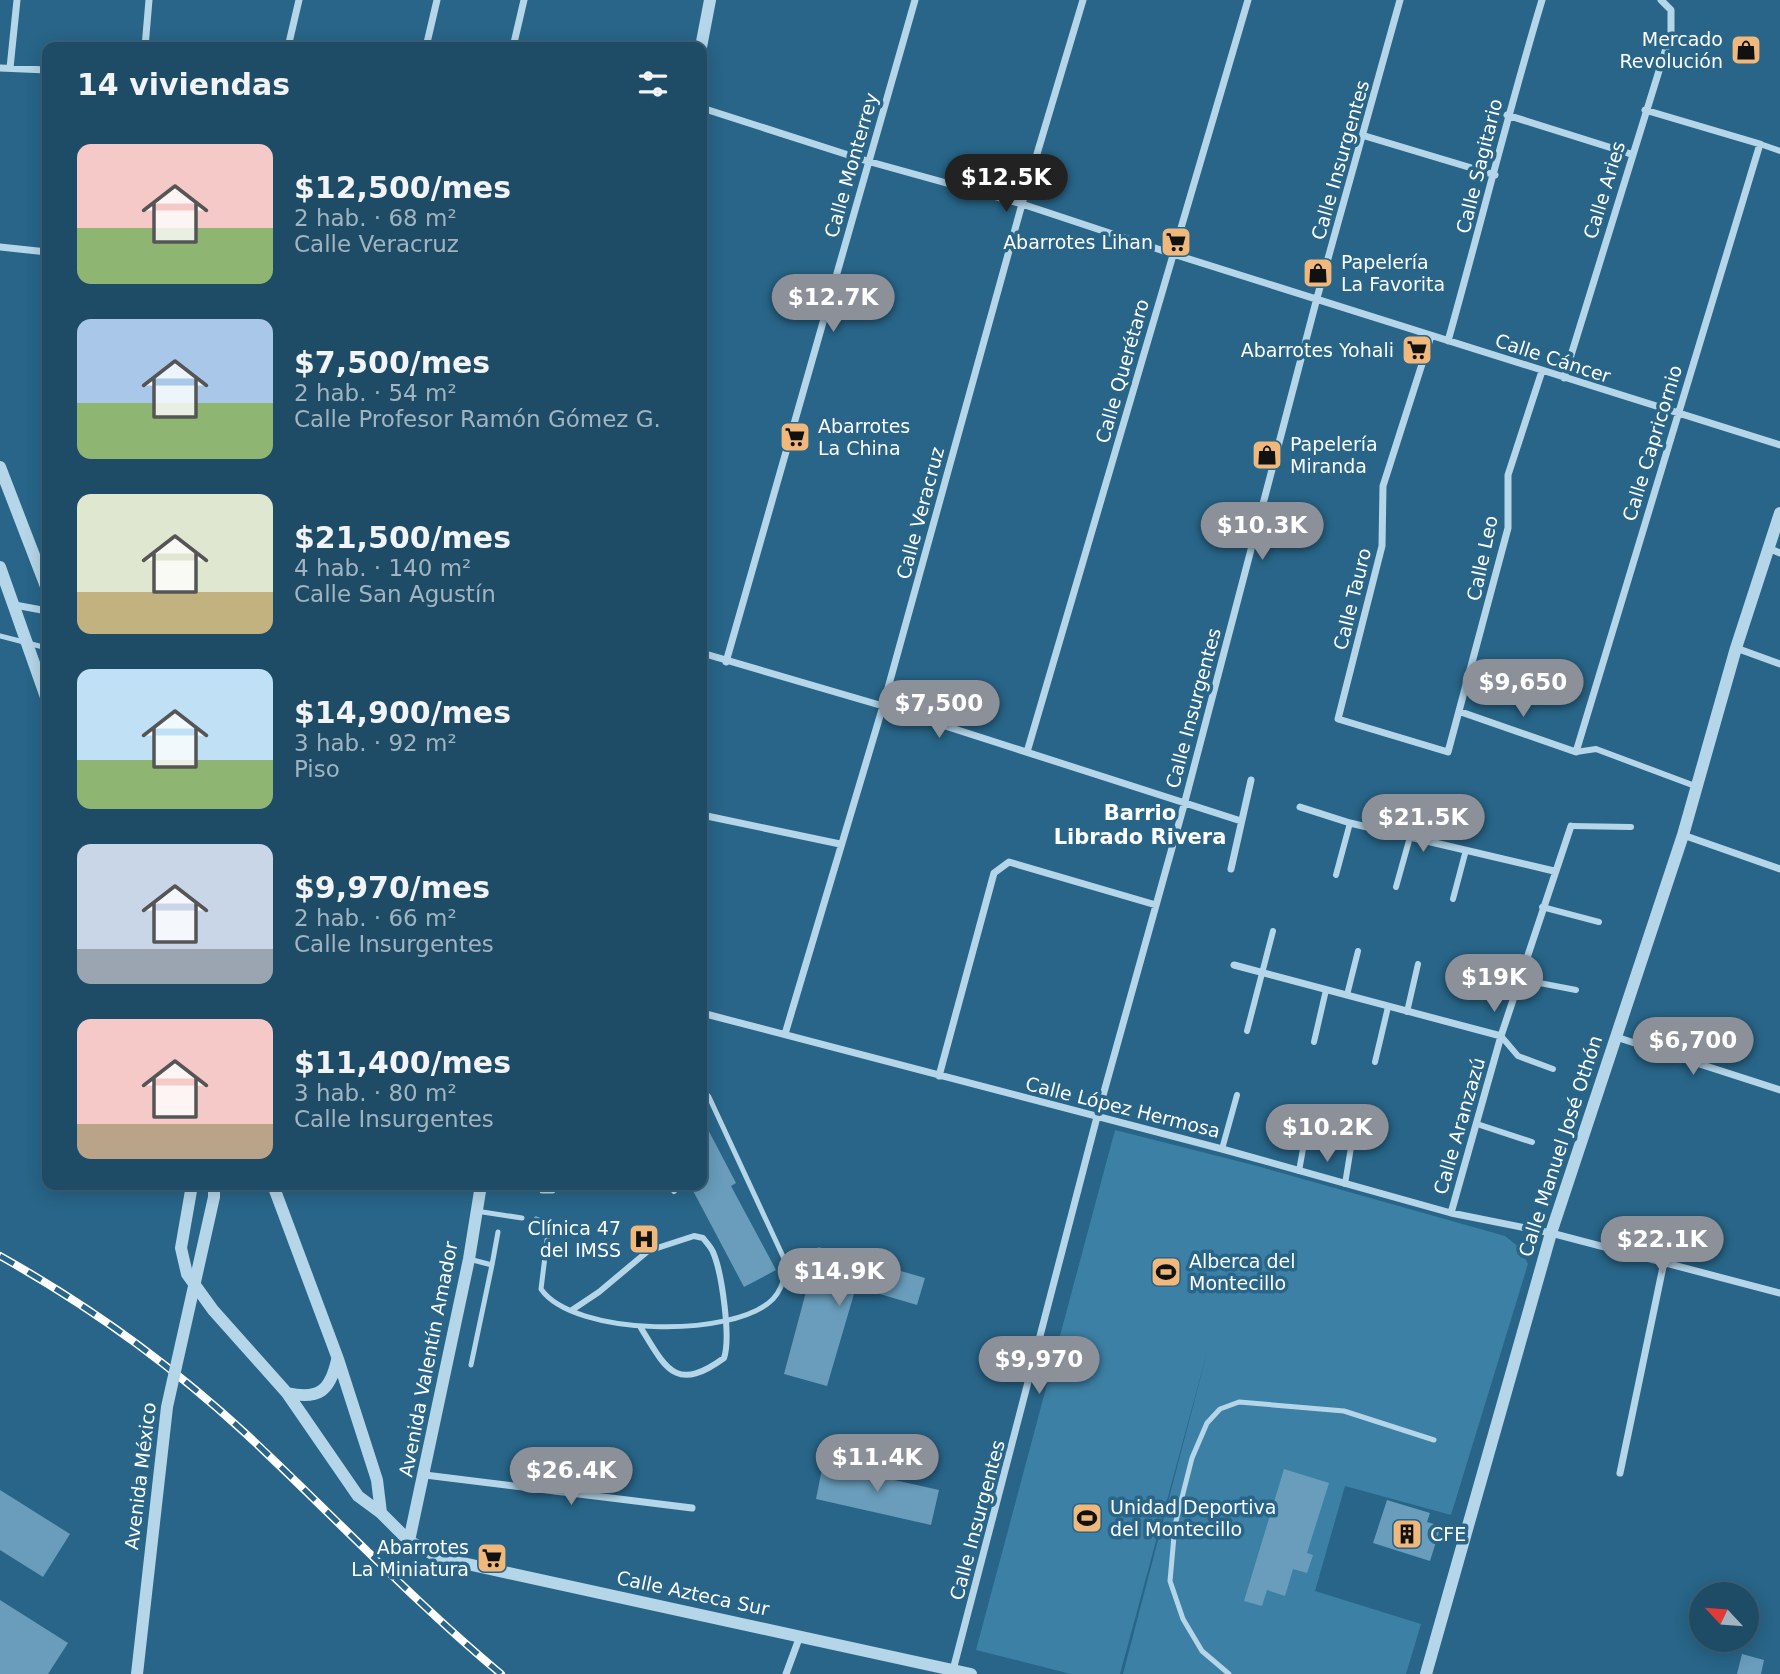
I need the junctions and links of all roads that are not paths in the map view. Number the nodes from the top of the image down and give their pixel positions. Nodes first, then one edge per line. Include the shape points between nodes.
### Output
1 (18, 0) edge
2 (149, 0) edge
3 (299, 0) edge
4 (437, 0) edge
5 (524, 0) edge
6 (710, 0) edge
7 (915, 0) edge
8 (1083, 0) edge
9 (1248, 0) edge
10 (1400, 0) edge
11 (1542, 0) edge
12 (1661, 0) edge
13 (145, 42) edge
14 (289, 42) edge
15 (427, 42) edge
16 (514, 42) edge
17 (702, 42) edge
18 (0, 68) edge
19 (10, 68) junction
20 (42, 70) edge
21 (707, 110) edge
22 (1645, 110) junction
23 (1507, 115) junction
24 (1365, 136) junction
25 (1760, 144) junction
26 (1780, 150) edge
27 (1632, 154) junction
28 (867, 161) junction
29 (1495, 175) junction
30 (1022, 204) junction
31 (0, 247) edge
32 (42, 251) edge
33 (1172, 254) junction
34 (1317, 298) junction
35 (1431, 336) junction
36 (1448, 341) junction
37 (1542, 371) junction
38 (1564, 378) junction
39 (1677, 414) junction
40 (1780, 445) edge
41 (0, 467) edge
42 (1780, 513) edge
43 (1774, 551) edge
44 (0, 567) edge
45 (42, 576) edge
46 (15, 605) junction
47 (42, 610) edge
48 (0, 636) edge
49 (30, 646) junction
50 (42, 648) edge
51 (1736, 648) junction
52 (707, 655) edge
53 (726, 662) junction
54 (1780, 664) edge
55 (42, 683) edge
56 (883, 706) junction
57 (1461, 712) junction
58 (1027, 752) junction
59 (1448, 752) joint
60 (1576, 752) junction
61 (1251, 780) dead end
62 (1695, 786) junction
63 (1184, 805) junction
64 (1300, 807) dead end
65 (707, 815) edge
66 (1241, 821) junction
67 (1350, 822) junction
68 (1570, 826) joint
69 (1631, 827) dead end
70 (1683, 835) junction
71 (1410, 837) junction
72 (840, 844) junction
73 (1466, 850) junction
74 (1231, 869) dead end
75 (1780, 869) edge
76 (1554, 871) junction
77 (1336, 875) dead end
78 (1396, 887) dead end
79 (1454, 899) dead end
80 (1156, 905) junction
81 (1542, 907) junction
82 (1599, 922) dead end
83 (1273, 931) dead end
84 (1358, 951) dead end
85 (1418, 964) dead end
86 (1234, 965) dead end
87 (1262, 973) junction
88 (1519, 979) junction
89 (1326, 990) junction
90 (1576, 990) dead end
91 (1347, 995) junction
92 (1388, 1007) junction
93 (1407, 1012) junction
94 (707, 1014) edge
95 (1247, 1031) dead end
96 (785, 1034) junction
97 (1501, 1036) junction
98 (1615, 1037) junction
99 (1314, 1042) dead end
100 (1375, 1062) dead end
101 (1553, 1069) dead end
102 (939, 1076) junction
103 (1780, 1090) edge
104 (707, 1095) edge
105 (1237, 1095) dead end
106 (1097, 1117) junction
107 (1308, 1121) dead end
108 (1477, 1124) junction
109 (1353, 1141) dead end
110 (1532, 1142) dead end
111 (1222, 1149) junction
112 (1299, 1171) junction
113 (1345, 1184) junction
114 (191, 1190) edge
115 (214, 1190) edge
116 (275, 1190) edge
117 (480, 1190) edge
118 (553, 1190) edge
119 (542, 1191) dead end
120 (476, 1211) junction
121 (1451, 1213) junction
122 (523, 1218) dead end
123 (536, 1219) dead end
124 (498, 1231) dead end
125 (1552, 1233) junction
126 (469, 1259) junction
127 (1664, 1262) junction
128 (492, 1265) junction
129 (1780, 1293) edge
130 (572, 1310) junction
131 (724, 1320) junction
132 (641, 1328) junction
133 (338, 1359) junction
134 (471, 1365) dead end
135 (287, 1394) junction
136 (1434, 1440) dead end
137 (1620, 1473) dead end
138 (425, 1475) junction
139 (692, 1508) dead end
140 (381, 1513) junction
141 (409, 1541) junction
142 (800, 1636) junction
143 (953, 1671) edge
144 (137, 1674) edge
145 (786, 1674) edge
146 (971, 1674) edge
147 (1229, 1674) edge
148 (1426, 1674) edge

1 - 19 street
2 - 13 street
3 - 14 street
4 - 15 street
5 - 16 street
6 - 17 street
7 - 28 street, Calle Monterrey
8 - 30 street, Calle Veracruz
9 - 33 street, Calle Querétaro
10 - 24 street, Calle Insurgentes
11 - 23 street, Calle Sagitario
12 - 22 street, Calle Aries via 1671,10 1671,32
18 - 19 street
19 - 20 street
21 - 28 street, Calle Cáncer
22 - 25 street
22 - 27 street, Calle Aries
23 - 27 street
23 - 29 street, Calle Sagitario
24 - 29 street
24 - 34 street, Calle Insurgentes
25 - 26 street
25 - 39 street, Calle Capricornio
27 - 38 street, Calle Aries
28 - 30 street, Calle Cáncer
28 - 53 street, Calle Monterrey
29 - 36 street, Calle Sagitario
30 - 33 street, Calle Cáncer
30 - 56 street, Calle Veracruz
31 - 32 street
33 - 34 street, Calle Cáncer
33 - 58 street, Calle Querétaro
34 - 35 street, Calle Cáncer
34 - 63 street, Calle Insurgentes
35 - 36 street, Calle Cáncer
35 - 59 street, Calle Tauro via 1383,486 1382,545 1338,719
36 - 37 street, Calle Cáncer
37 - 38 street, Calle Cáncer
37 - 57 street, Calle Leo via 1508,475 1508,527
38 - 39 street, Calle Cáncer
39 - 40 street, Calle Cáncer
39 - 60 street, Calle Capricornio
41 - 45 street
42 - 43 street, Calle Manuel José Othón
43 - 51 street, Calle Manuel José Othón
44 - 46 street
46 - 47 street
46 - 49 street
48 - 49 lane
49 - 50 lane
49 - 55 street
51 - 54 street
51 - 62 street, Calle Manuel José Othón
52 - 53 street
53 - 56 street
56 - 58 street
56 - 72 street, Calle Veracruz
57 - 59 street, Calle Leo
57 - 60 street
58 - 63 street
60 - 62 street via 1596,749
61 - 66 street
62 - 70 street, Calle Manuel José Othón
63 - 66 street
63 - 80 street, Calle Insurgentes
64 - 67 street
65 - 72 street
66 - 74 street
67 - 71 street
67 - 77 street
68 - 69 street, Calle Aranzazú
68 - 76 street, Calle Aranzazú
70 - 75 street
70 - 98 street, Calle Manuel José Othón
71 - 73 street
71 - 78 street
72 - 96 street, Calle Veracruz
73 - 76 street
73 - 79 street
76 - 81 street, Calle Aranzazú
80 - 102 street via 1009,862 994,873
80 - 106 street, Calle Insurgentes
81 - 82 street
81 - 88 street, Calle Aranzazú
83 - 87 street
84 - 91 street
85 - 93 street
86 - 87 street
87 - 89 street
87 - 95 street
88 - 90 street
88 - 97 street, Calle Aranzazú
89 - 91 street
89 - 99 street
91 - 92 street
92 - 93 street
92 - 100 street
93 - 97 street
94 - 96 street, Calle López Hermosa
96 - 102 street, Calle López Hermosa
97 - 101 street via 1518,1056
97 - 108 street, Calle Aranzazú
98 - 103 street
98 - 125 street, Calle Manuel José Othón
102 - 106 street, Calle López Hermosa
104 - 131 lane via 787,1265 774,1299 752,1313
105 - 111 street
106 - 111 street, Calle López Hermosa
106 - 143 street, Calle Insurgentes
107 - 112 street
108 - 110 street
108 - 121 street, Calle Aranzazú
109 - 113 street
111 - 112 street, Calle López Hermosa
112 - 113 street, Calle López Hermosa
113 - 121 street, Calle López Hermosa
114 - 135 street via 181,1248 187,1274 212,1310
115 - 144 street, Avenida México, bridge via 167,1406
116 - 133 street
117 - 120 street, Avenida Valentín Amador
118 - 119 lane
120 - 122 lane
120 - 126 street, Avenida Valentín Amador
121 - 125 street, Calle López Hermosa
123 - 130 lane via 549,1224 541,1289 554,1303
124 - 128 lane
125 - 127 street, Calle López Hermosa
125 - 148 street, Calle Manuel José Othón
126 - 128 lane
126 - 138 street, Avenida Valentín Amador
127 - 129 street, Calle López Hermosa
127 - 137 street
128 - 134 lane
130 - 131 street via 648,1251 694,1236 703,1238 713,1252
130 - 132 lane
131 - 132 lane
131 - 132 street via 728,1347 724,1358 693,1376 663,1365
133 - 135 street via 327,1387 308,1398
133 - 140 street via 377,1480
135 - 140 street via 358,1496
136 - 147 lane via 1344,1411 1239,1402 1220,1409 1207,1423 1192,1458 1175,1525 1170,1581 1183,1619 1202,1651
138 - 139 street
138 - 141 street, Avenida Valentín Amador
140 - 141 street
141 - 142 street, Calle Azteca Sur via 440,1558
142 - 143 street, Calle Azteca Sur
142 - 145 street
143 - 146 street, Calle Azteca Sur

